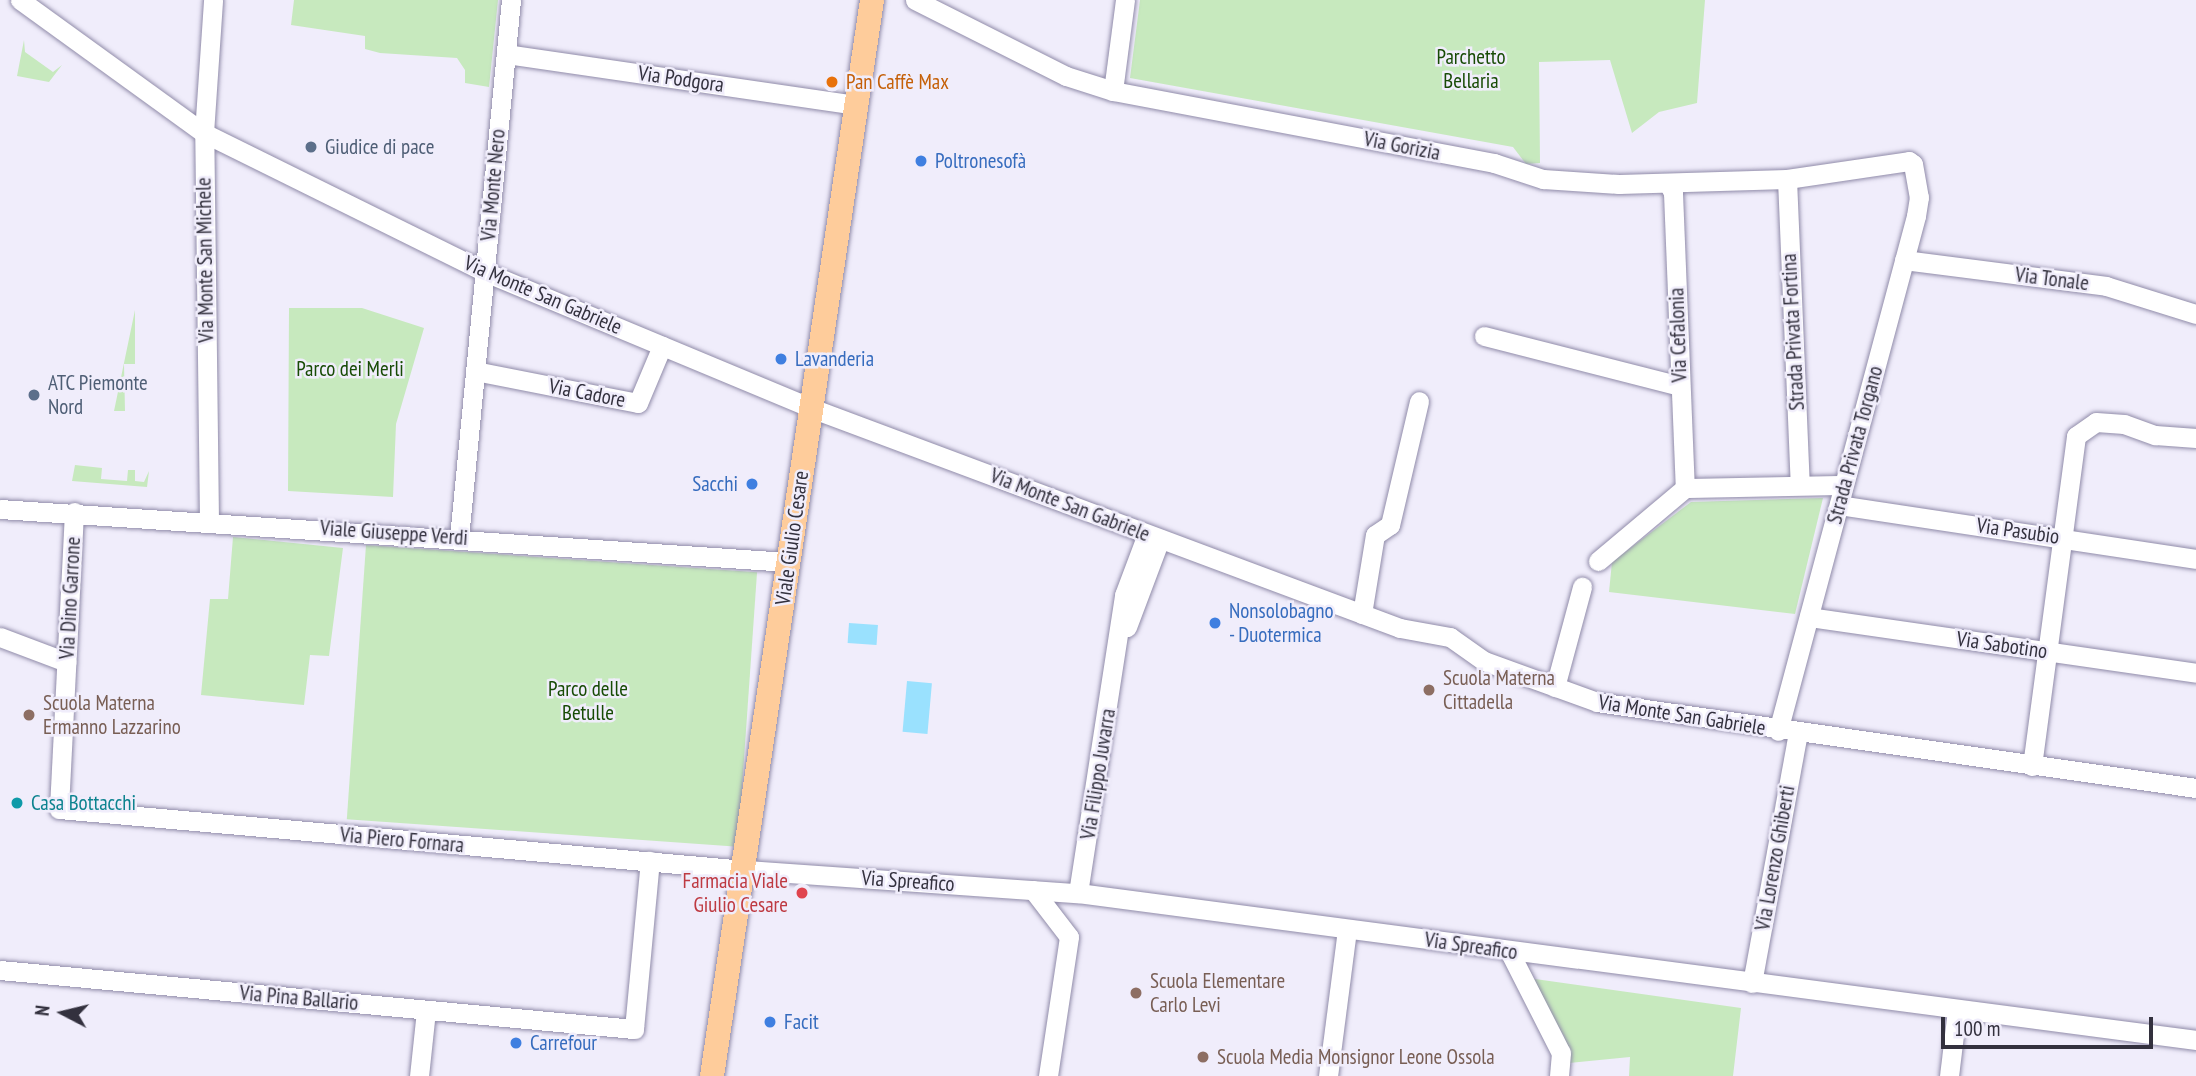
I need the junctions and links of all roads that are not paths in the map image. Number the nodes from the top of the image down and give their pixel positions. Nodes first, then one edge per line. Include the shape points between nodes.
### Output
1 (20, 0) edge
2 (213, 0) edge
3 (511, 0) edge
4 (872, 0) edge
5 (1125, 0) edge
6 (921, 1) edge
7 (506, 54) junction
8 (1113, 91) junction
9 (856, 105) junction
10 (204, 133) junction
11 (1909, 161) joint
12 (1787, 179) junction
13 (1668, 183) junction
14 (1904, 260) junction
15 (485, 272) junction
16 (2196, 314) edge
17 (1484, 337) dead end
18 (662, 346) junction
19 (475, 372) junction
20 (1680, 386) junction
21 (1419, 401) dead end
22 (811, 408) junction
23 (2196, 438) edge
24 (1800, 484) junction
25 (1842, 485) junction
26 (1685, 488) junction
27 (1839, 505) junction
28 (0, 509) edge
29 (74, 512) junction
30 (209, 521) junction
31 (1154, 537) junction
32 (2063, 537) junction
33 (459, 538) junction
34 (2196, 559) edge
35 (1598, 561) dead end
36 (788, 562) junction
37 (1582, 587) dead end
38 (1362, 614) junction
39 (1809, 617) junction
40 (0, 637) edge
41 (2047, 651) junction
42 (66, 662) junction
43 (2196, 673) edge
44 (1555, 687) junction
45 (1788, 732) junction
46 (2032, 766) junction
47 (2196, 788) edge
48 (59, 810) joint
49 (650, 861) junction
50 (745, 870) junction
51 (1033, 890) junction
52 (1078, 893) junction
53 (1347, 930) junction
54 (1509, 951) junction
55 (0, 970) edge
56 (1752, 984) junction
57 (426, 1010) junction
58 (1957, 1010) junction
59 (2196, 1040) edge
60 (419, 1076) edge
61 (712, 1076) edge
62 (1048, 1076) edge
63 (1328, 1076) edge
64 (1559, 1076) edge
65 (1949, 1076) edge

1 - 10 street, Via Monte San Gabriele
2 - 10 street, Via Monte San Michele
3 - 7 street, Via Monte Nero
4 - 9 main road, Viale Giulio Cesare
5 - 8 street
6 - 8 street, Via Gorizia via 1066,76
7 - 9 street, Via Podgora
7 - 15 street, Via Monte Nero
8 - 13 street, Via Gorizia via 1494,163 1543,178
9 - 22 main road, Viale Giulio Cesare
10 - 15 street, Via Monte San Gabriele
10 - 30 street, Via Monte San Michele
11 - 12 street, Via Gorizia via 1847,174
11 - 14 street, Strada Privata Torgano via 1919,197
12 - 13 street, Via Gorizia
12 - 24 street, Strada Privata Fortina
13 - 20 street, Via Cefalonia via 1673,193
14 - 16 street, Via Tonale via 2106,286
14 - 25 street, Strada Privata Torgano
15 - 18 street, Via Monte San Gabriele
15 - 19 street, Via Monte Nero
17 - 20 street
18 - 19 street, Via Cadore via 638,403
18 - 22 street, Via Monte San Gabriele
19 - 33 street, Via Monte Nero
20 - 26 street, Via Cefalonia
21 - 38 street via 1390,525 1375,535
22 - 31 street, Via Monte San Gabriele
22 - 36 main road, Viale Giulio Cesare
23 - 32 street via 2155,435 2124,424 2096,422 2076,436
24 - 25 street
24 - 26 street
25 - 27 street, Strada Privata Torgano
26 - 35 street
27 - 32 street, Via Pasubio
27 - 39 street, Strada Privata Torgano
28 - 29 street, Viale Giuseppe Verdi
29 - 30 street, Viale Giuseppe Verdi
29 - 42 street, Via Dino Garrone
30 - 33 street, Viale Giuseppe Verdi
31 - 38 street, Via Monte San Gabriele
31 - 52 street, Via Filippo Juvarra via 1117,654
32 - 34 street, Via Pasubio
32 - 41 street
33 - 36 street, Viale Giuseppe Verdi
36 - 50 main road, Viale Giulio Cesare
37 - 44 street
38 - 44 street, Via Monte San Gabriele via 1400,628 1450,636 1484,660
39 - 41 street, Via Sabotino
39 - 45 street, Strada Privata Torgano
40 - 42 street
41 - 43 street, Via Sabotino
41 - 46 street
42 - 48 street, Via Dino Garrone
44 - 45 street, Via Monte San Gabriele via 1597,702
45 - 46 street, Via Monte San Gabriele
45 - 56 street, Via Lorenzo Ghiberti
46 - 47 street, Via Monte San Gabriele
48 - 49 street, Via Piero Fornara
49 - 50 street, Via Piero Fornara
49 - 57 street, Via Pina Ballario via 634,1029
50 - 51 street, Via Spreafico
50 - 61 main road, Viale Giulio Cesare
51 - 52 street, Via Spreafico
51 - 62 street via 1069,937
52 - 53 street, Via Spreafico
53 - 54 street, Via Spreafico
53 - 63 street
54 - 56 street, Via Spreafico
54 - 64 street via 1561,1054
55 - 57 street, Via Pina Ballario
56 - 58 street, Via Spreafico
57 - 60 street
58 - 59 street, Via Spreafico
58 - 65 street

